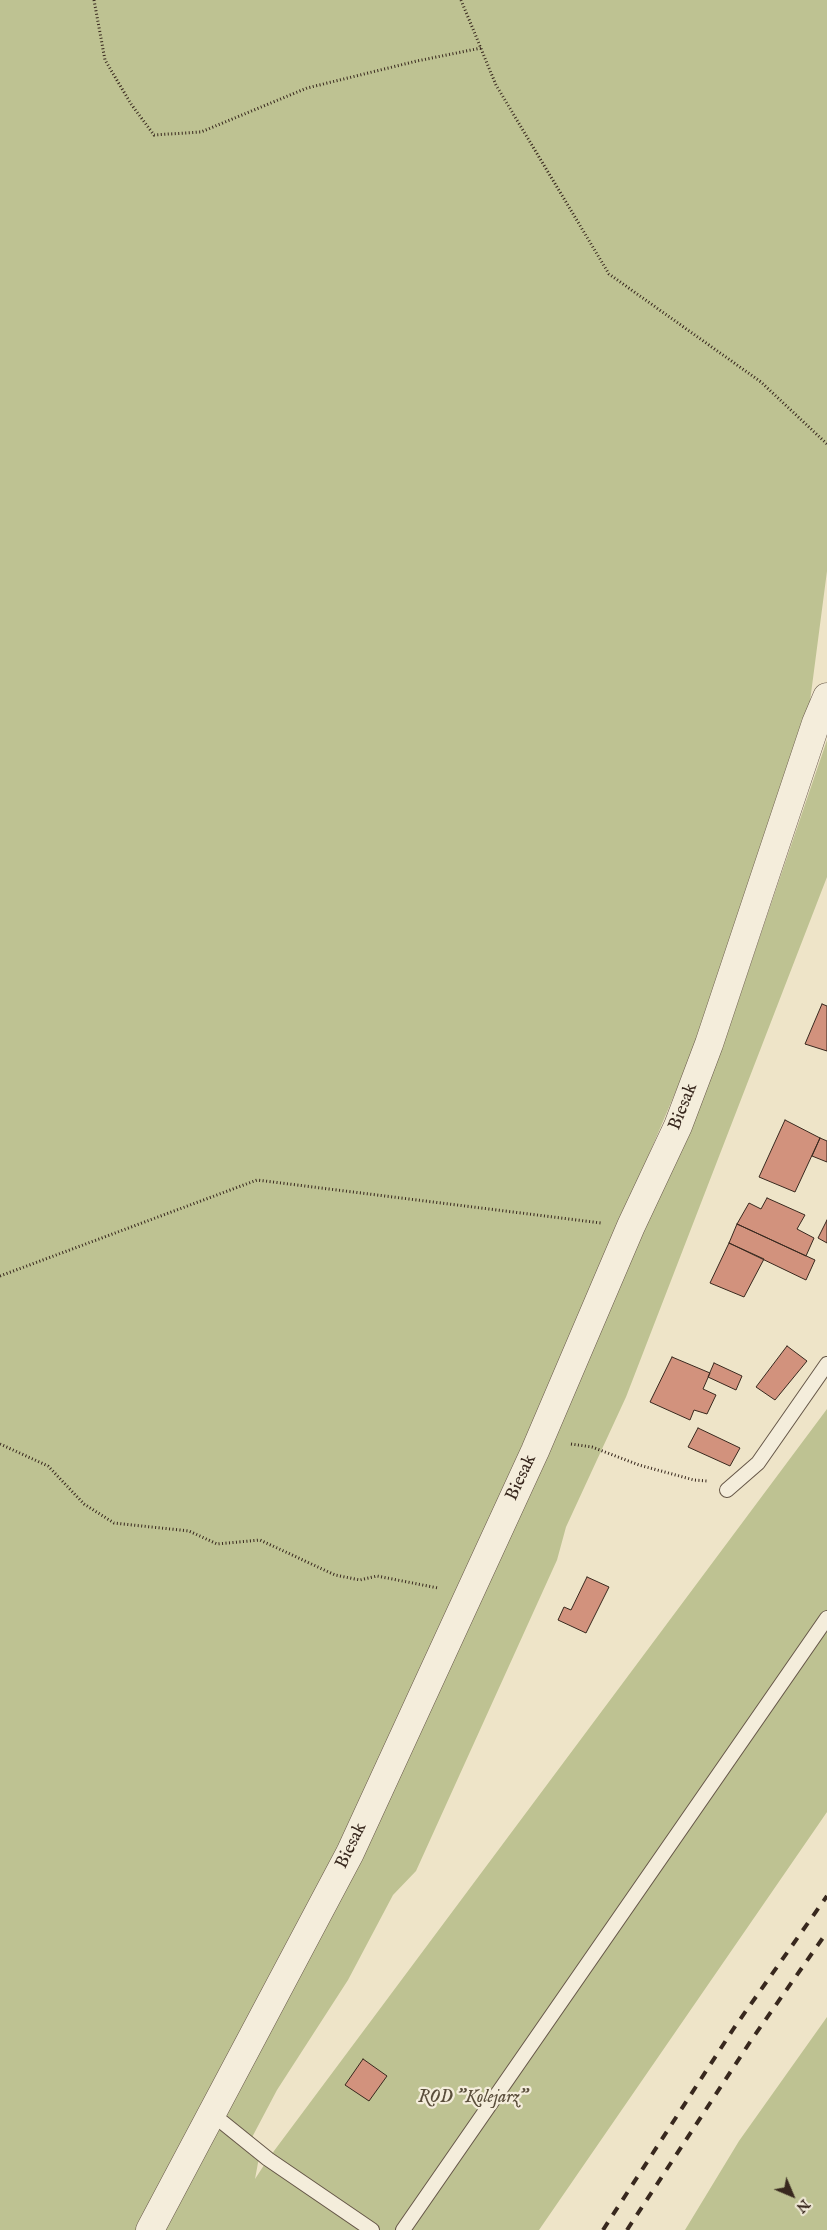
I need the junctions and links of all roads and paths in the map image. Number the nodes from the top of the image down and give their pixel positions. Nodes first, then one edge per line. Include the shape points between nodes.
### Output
1 (94, 0) edge
2 (461, 0) edge
3 (481, 48) junction
4 (827, 444) edge
5 (827, 697) edge
6 (631, 1226) junction
7 (0, 1276) edge
8 (827, 1364) edge
9 (0, 1444) edge
10 (535, 1451) junction
11 (732, 1486) joint
12 (475, 1581) junction
13 (827, 1618) edge
14 (211, 2113) junction
15 (150, 2230) edge
16 (372, 2230) edge
17 (403, 2230) edge

1 - 3 path via 105,60 154,135 201,132 307,88
2 - 3 path
3 - 4 path via 496,85 609,274 762,382
5 - 6 street, Biesak via 709,1044 678,1126
6 - 7 path via 256,1180
6 - 10 street, Biesak
8 - 11 lane via 758,1462
9 - 12 path via 48,1466 84,1504 114,1523 189,1530 217,1544 260,1540 335,1575 360,1580 378,1576 438,1588 443,1580 455,1576
10 - 11 path via 564,1443 592,1447 694,1480
10 - 12 street, Biesak
12 - 14 street, Biesak via 350,1852
13 - 17 lane
14 - 15 street, Biesak
14 - 16 lane via 268,2159

